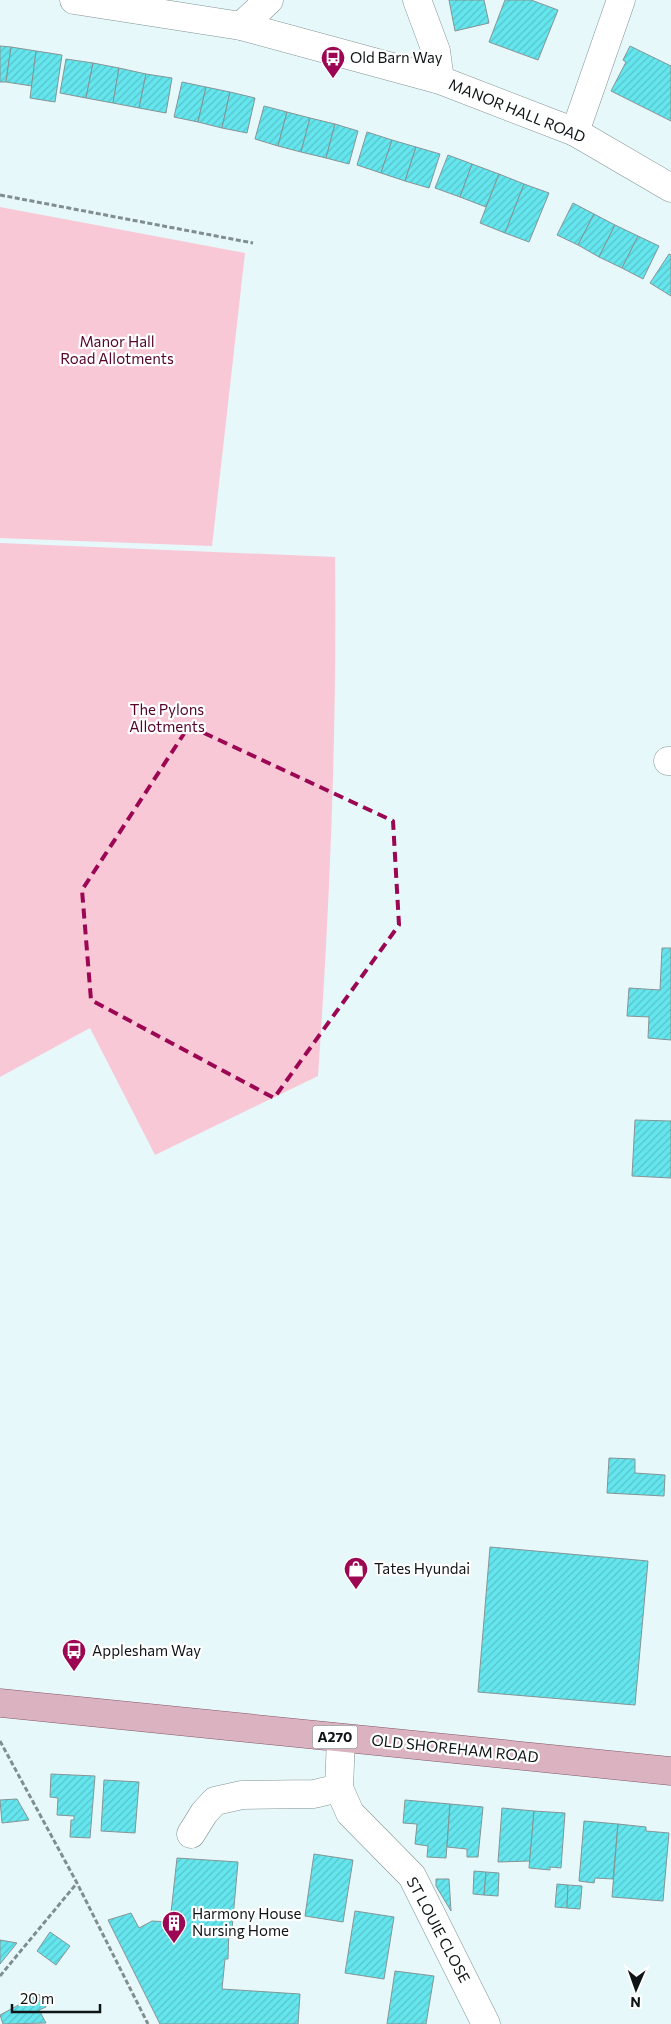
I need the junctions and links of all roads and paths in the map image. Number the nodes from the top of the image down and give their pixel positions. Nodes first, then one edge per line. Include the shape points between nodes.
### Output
1 (74, 0) edge
2 (269, 0) edge
3 (417, 0) edge
4 (621, 0) edge
5 (241, 26) junction
6 (440, 80) junction
7 (575, 132) junction
8 (671, 188) edge
9 (0, 195) edge
10 (253, 244) dead end
11 (0, 1703) edge
12 (341, 1738) junction
13 (0, 1741) edge
14 (671, 1771) edge
15 (339, 1788) junction
16 (192, 1834) dead end
17 (76, 1883) junction
18 (0, 1976) edge
19 (148, 2024) edge
20 (486, 2024) edge

1 - 5 street, MANOR HALL ROAD
2 - 5 street
3 - 6 street, MANOR HALL ROAD via 436,52
4 - 7 street
5 - 6 street, MANOR HALL ROAD
6 - 7 street, MANOR HALL ROAD
7 - 8 street, MANOR HALL ROAD
9 - 10 path
11 - 12 main road, OLD SHOREHAM ROAD / A270
12 - 14 main road, OLD SHOREHAM ROAD / A270
12 - 15 street, ST LOUIE CLOSE
13 - 17 path
15 - 16 street via 314,1794 242,1795 215,1801
15 - 20 street, ST LOUIE CLOSE via 350,1813 412,1876
17 - 18 path
17 - 19 path

